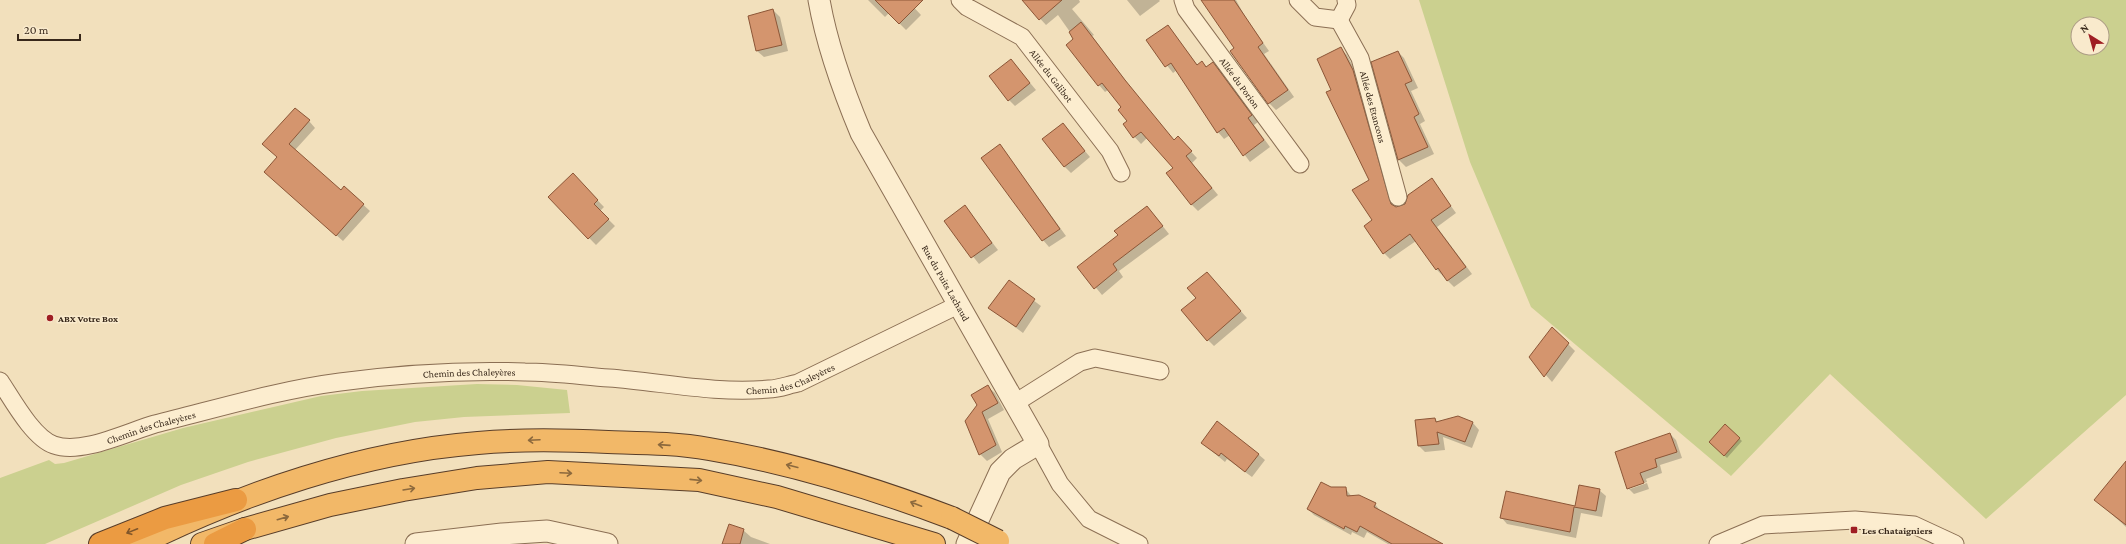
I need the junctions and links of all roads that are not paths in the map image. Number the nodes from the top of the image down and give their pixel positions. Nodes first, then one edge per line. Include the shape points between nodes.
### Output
1 (820, 0) edge
2 (960, 0) edge
3 (1183, 0) edge
4 (1298, 0) edge
5 (1346, 0) edge
6 (1339, 20) junction
7 (1300, 164) dead end
8 (1121, 174) dead end
9 (1398, 197) dead end
10 (958, 305) junction
11 (1160, 371) dead end
12 (0, 381) edge
13 (1015, 403) junction
14 (1038, 444) junction
15 (236, 500) junction
16 (245, 529) junction
17 (1002, 542) edge
18 (100, 544) edge
19 (140, 544) edge
20 (202, 544) edge
21 (216, 544) edge
22 (416, 544) edge
23 (607, 544) edge
24 (933, 544) edge
25 (967, 544) edge
26 (1139, 544) edge
27 (1718, 544) edge
28 (1955, 544) edge

1 - 10 street, Rue du Puits Lachaud via 844,93 861,133
2 - 8 street, Allée du Galibot via 967,7 1022,37 1110,151
3 - 7 street, Allée du Porion via 1186,8
4 - 6 street via 1315,17
5 - 6 street via 1347,6
6 - 9 street, Allée des Etancons via 1360,58
10 - 12 street, Chemin des Chaleyères via 798,383 771,389 700,388 525,372 411,375 340,382 277,394 151,425 90,445 70,448 52,445 38,434
10 - 13 street, Rue du Puits Lachaud
11 - 13 street via 1095,358 1080,362
13 - 14 street, Rue du Puits Lachaud
14 - 25 street via 1000,472
14 - 26 street via 1060,484 1089,519
17 -> 15 highway, bridge via 952,518 842,479 707,448 632,442 551,439 476,443 398,454 330,470
15 -> 18 highway via 165,518
15 - 19 highway
16 - 20 highway
16 - 21 highway
16 -> 24 highway via 330,505 403,490 477,478 548,472 699,480 777,497
22 - 23 street via 547,531
27 - 28 street via 1763,525 1855,520 1914,525

